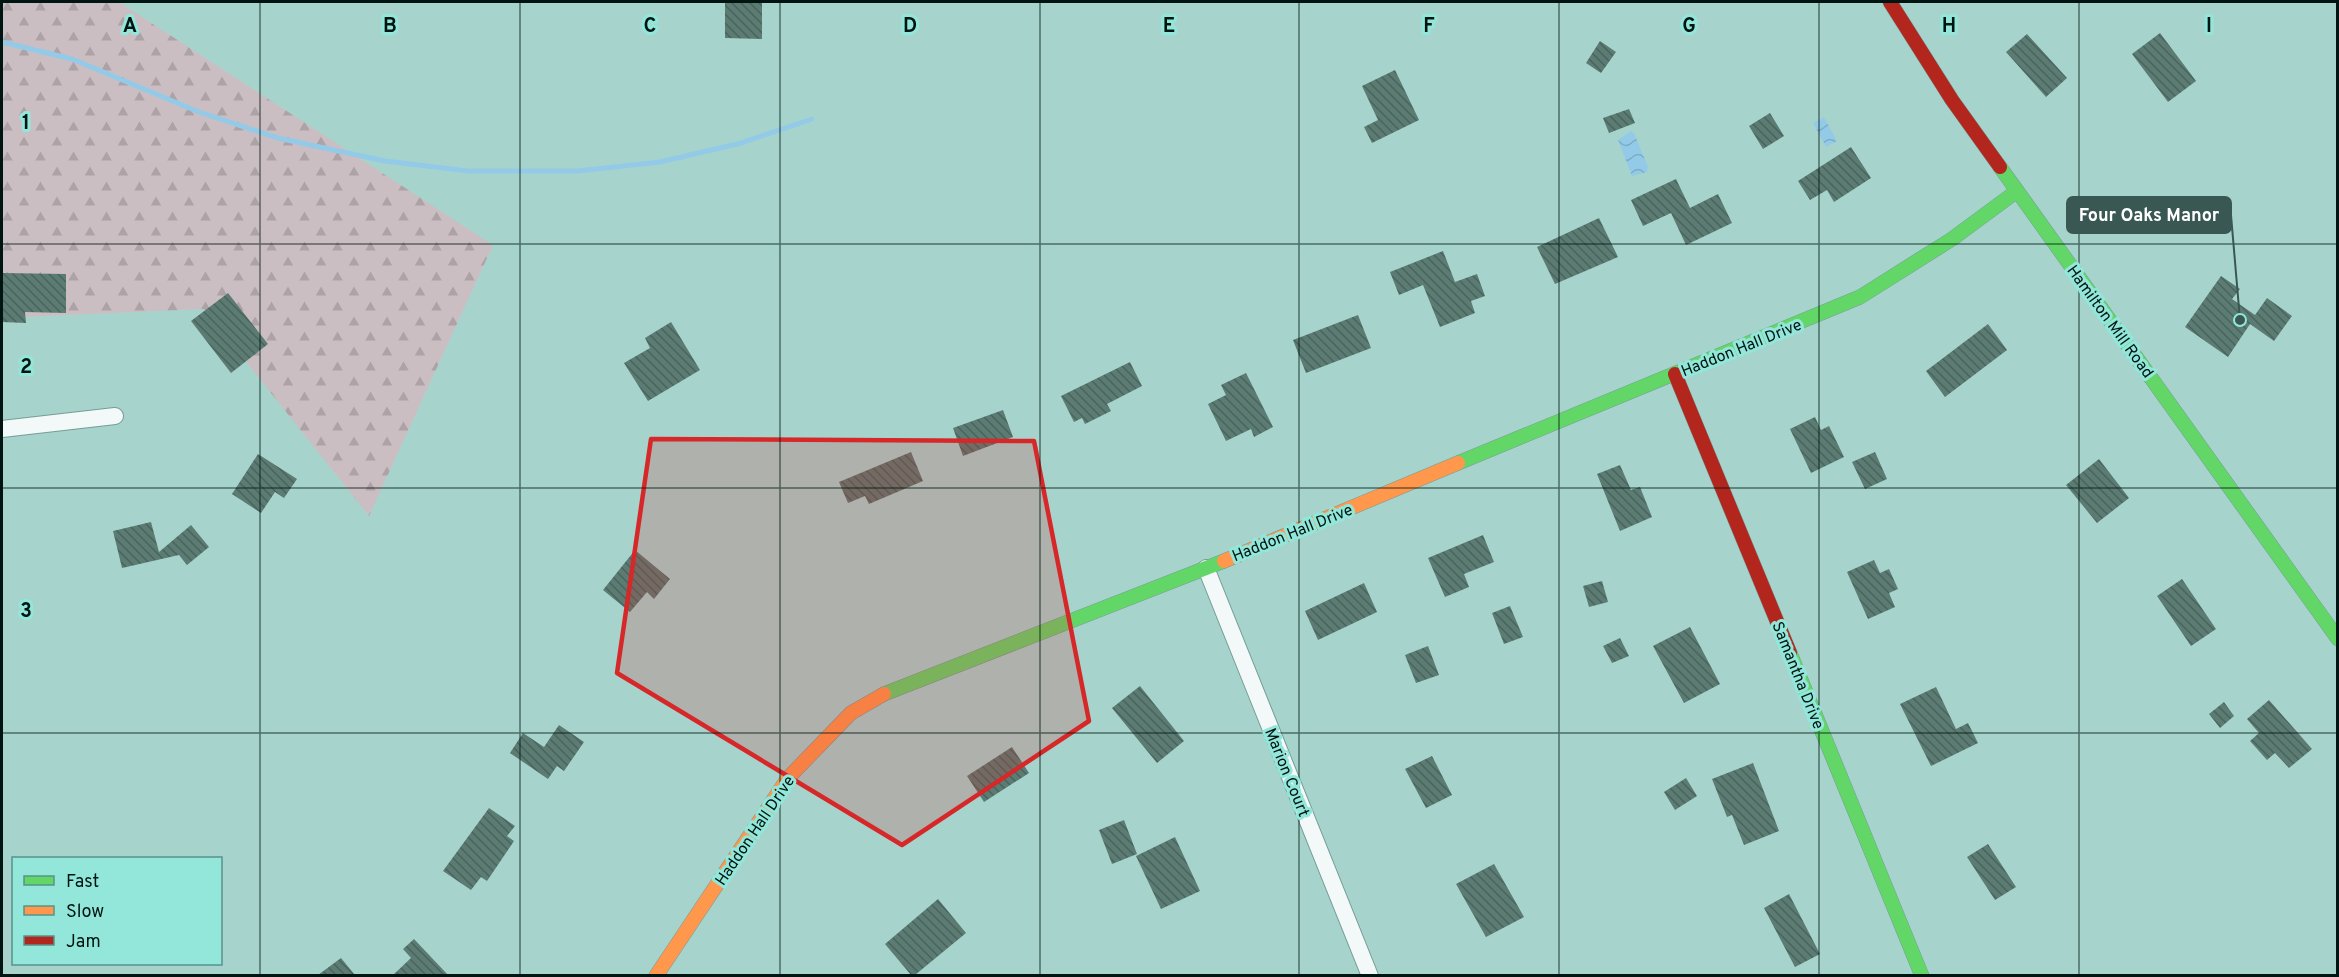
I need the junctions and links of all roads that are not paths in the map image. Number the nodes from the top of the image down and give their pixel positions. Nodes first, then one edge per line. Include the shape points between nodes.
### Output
1 (1890, 2) edge
2 (2018, 191) junction
3 (1675, 374) junction
4 (115, 416) dead end
5 (2, 429) edge
6 (1206, 568) junction
7 (2337, 639) edge
8 (656, 975) edge
9 (1370, 975) edge
10 (1922, 975) edge

1 - 2 street, Hamilton Mill Road via 1952,100
2 - 3 street, Haddon Hall Drive via 1952,239 1860,297
2 - 7 street, Hamilton Mill Road
3 - 6 street, Haddon Hall Drive
3 - 10 street, Samantha Drive
4 - 5 street
6 - 8 street, Haddon Hall Drive via 893,689 851,712 788,778
6 - 9 street, Marion Court

